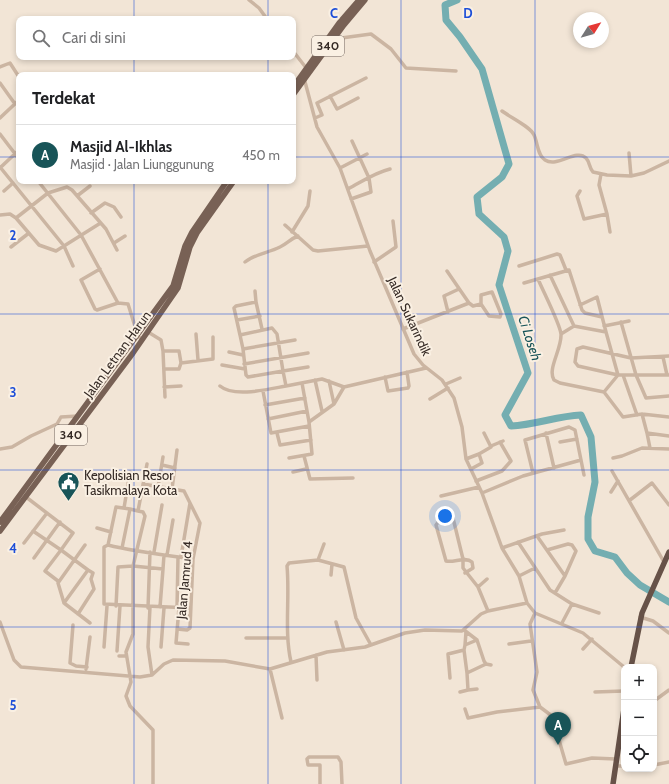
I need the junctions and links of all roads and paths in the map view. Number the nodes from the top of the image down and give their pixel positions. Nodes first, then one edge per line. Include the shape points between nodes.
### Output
1 (250, 0) edge
2 (258, 0) edge
3 (358, 0) edge
4 (365, 0) edge
5 (256, 4) junction
6 (266, 16) edge
7 (333, 39) junction
8 (296, 55) edge
9 (0, 67) edge
10 (308, 69) junction
11 (456, 71) dead end
12 (16, 72) edge
13 (303, 76) junction
14 (366, 78) dead end
15 (0, 83) edge
16 (296, 84) edge
17 (296, 89) edge
18 (330, 96) junction
19 (358, 98) dead end
20 (15, 104) joint
21 (502, 111) dead end
22 (0, 116) edge
23 (315, 118) junction
24 (0, 134) edge
25 (352, 141) dead end
26 (629, 153) dead end
27 (15, 154) joint
28 (367, 154) dead end
29 (360, 157) junction
30 (669, 162) edge
31 (0, 167) edge
32 (340, 168) junction
33 (390, 169) dead end
34 (601, 174) junction
35 (631, 176) junction
36 (369, 178) junction
37 (13, 183) junction
38 (40, 184) edge
39 (225, 184) edge
40 (232, 184) edge
41 (90, 186) dead end
42 (348, 189) junction
43 (4, 191) dead end
44 (310, 191) dead end
45 (580, 191) dead end
46 (48, 193) junction
47 (77, 196) junction
48 (351, 199) junction
49 (32, 206) junction
50 (90, 213) junction
51 (607, 214) junction
52 (0, 215) edge
53 (121, 217) dead end
54 (16, 218) junction
55 (393, 221) dead end
56 (99, 224) junction
57 (285, 225) dead end
58 (292, 232) junction
59 (610, 232) dead end
60 (29, 233) junction
61 (82, 235) junction
62 (125, 236) dead end
63 (298, 236) junction
64 (114, 243) junction
65 (64, 246) junction
66 (368, 246) junction
67 (11, 248) dead end
68 (117, 250) dead end
69 (245, 262) dead end
70 (374, 262) junction
71 (73, 266) dead end
72 (520, 266) dead end
73 (100, 269) junction
74 (566, 270) junction
75 (447, 271) dead end
76 (550, 275) junction
77 (538, 279) junction
78 (524, 283) dead end
79 (459, 289) junction
80 (255, 292) dead end
81 (256, 302) junction
82 (118, 303) junction
83 (469, 303) junction
84 (481, 304) junction
85 (580, 305) junction
86 (448, 312) junction
87 (260, 316) junction
88 (602, 317) junction
89 (151, 318) junction
90 (237, 320) junction
91 (629, 321) dead end
92 (621, 322) junction
93 (574, 326) junction
94 (604, 326) junction
95 (136, 327) junction
96 (262, 329) junction
97 (403, 329) junction
98 (148, 332) junction
99 (606, 332) junction
100 (196, 334) dead end
101 (561, 334) junction
102 (240, 335) junction
103 (213, 337) dead end
104 (140, 338) junction
105 (295, 340) dead end
106 (278, 344) junction
107 (243, 349) junction
108 (163, 351) junction
109 (229, 352) dead end
110 (308, 353) dead end
111 (613, 353) junction
112 (243, 355) junction
113 (669, 356) edge
114 (663, 357) junction
115 (281, 358) junction
116 (631, 358) junction
117 (198, 360) junction
118 (181, 362) junction
119 (244, 364) junction
120 (222, 365) dead end
121 (308, 367) dead end
122 (426, 368) junction
123 (164, 369) junction
124 (245, 369) junction
125 (283, 371) junction
126 (407, 372) junction
127 (668, 374) edge
128 (618, 375) junction
129 (623, 375) junction
130 (636, 375) junction
131 (385, 377) junction
132 (460, 378) dead end
133 (315, 380) junction
134 (329, 380) junction
135 (302, 383) junction
136 (181, 386) dead end
137 (220, 386) dead end
138 (286, 386) junction
139 (447, 386) junction
140 (164, 387) junction
141 (344, 387) junction
142 (262, 391) junction
143 (604, 392) junction
144 (669, 396) edge
145 (165, 397) dead end
146 (305, 398) junction
147 (430, 399) dead end
148 (334, 404) junction
149 (265, 405) junction
150 (307, 411) junction
151 (322, 411) junction
152 (639, 414) junction
153 (82, 415) junction
154 (669, 417) edge
155 (268, 419) junction
156 (57, 424) junction
157 (309, 424) junction
158 (276, 433) junction
159 (484, 433) dead end
160 (546, 433) junction
161 (647, 433) junction
162 (65, 435) junction
163 (669, 436) edge
164 (577, 439) junction
165 (312, 440) junction
166 (560, 442) dead end
167 (491, 446) junction
168 (650, 448) junction
169 (0, 449) edge
170 (669, 449) edge
171 (177, 450) dead end
172 (479, 454) junction
173 (304, 456) junction
174 (163, 458) dead end
175 (289, 458) dead end
176 (613, 458) dead end
177 (466, 459) junction
178 (581, 460) junction
179 (147, 464) dead end
180 (162, 465) junction
181 (175, 468) junction
182 (554, 468) junction
183 (306, 469) junction
184 (471, 470) junction
185 (612, 471) dead end
186 (130, 472) dead end
187 (293, 472) dead end
188 (533, 473) junction
189 (584, 475) dead end
190 (353, 478) dead end
191 (476, 481) junction
192 (618, 481) junction
193 (143, 484) junction
194 (158, 487) junction
195 (479, 487) junction
196 (172, 489) junction
197 (611, 492) dead end
198 (482, 493) junction
199 (441, 496) dead end
200 (26, 497) junction
201 (630, 500) junction
202 (190, 503) junction
203 (162, 505) dead end
204 (669, 505) edge
205 (124, 508) junction
206 (130, 509) junction
207 (12, 510) junction
208 (138, 511) junction
209 (47, 513) junction
210 (452, 514) dead end
211 (453, 519) junction
212 (173, 520) dead end
213 (0, 522) edge
214 (60, 522) junction
215 (97, 528) dead end
216 (564, 530) dead end
217 (0, 531) edge
218 (33, 531) junction
219 (111, 532) junction
220 (536, 536) junction
221 (47, 541) junction
222 (518, 542) junction
223 (24, 543) dead end
224 (324, 544) dead end
225 (85, 545) dead end
226 (108, 545) junction
227 (122, 548) junction
228 (502, 548) junction
229 (60, 550) junction
230 (547, 550) junction
231 (137, 552) junction
232 (152, 552) junction
233 (669, 552) edge
234 (165, 555) junction
235 (179, 557) junction
236 (34, 558) dead end
237 (193, 559) junction
238 (463, 559) junction
239 (74, 560) junction
240 (318, 560) junction
241 (664, 562) junction
242 (332, 564) junction
243 (133, 566) junction
244 (149, 568) junction
245 (535, 568) junction
246 (163, 569) junction
247 (88, 570) junction
248 (465, 573) junction
249 (332, 575) dead end
250 (518, 576) junction
251 (565, 576) junction
252 (487, 579) dead end
253 (58, 581) junction
254 (478, 587) junction
255 (554, 593) junction
256 (64, 603) junction
257 (527, 603) junction
258 (572, 604) junction
259 (107, 606) junction
260 (118, 606) junction
261 (133, 606) junction
262 (149, 607) junction
263 (162, 607) junction
264 (178, 608) junction
265 (190, 608) junction
266 (488, 611) junction
267 (534, 613) junction
268 (599, 613) dead end
269 (78, 614) junction
270 (641, 615) junction
271 (179, 616) junction
272 (190, 616) junction
273 (0, 622) edge
274 (336, 622) dead end
275 (90, 623) dead end
276 (562, 623) junction
277 (73, 625) dead end
278 (669, 626) edge
279 (177, 629) junction
280 (465, 631) junction
281 (668, 632) edge
282 (90, 636) dead end
283 (246, 638) dead end
284 (288, 638) junction
285 (592, 639) junction
286 (477, 640) junction
287 (531, 641) junction
288 (188, 644) dead end
289 (509, 644) dead end
290 (371, 645) junction
291 (161, 647) dead end
292 (104, 648) dead end
293 (464, 648) junction
294 (583, 649) dead end
295 (344, 650) junction
296 (117, 651) dead end
297 (316, 655) junction
298 (119, 656) dead end
299 (126, 656) junction
300 (291, 662) junction
301 (486, 664) junction
302 (621, 664) edge
303 (632, 664) edge
304 (491, 665) dead end
305 (87, 667) junction
306 (270, 669) junction
307 (86, 672) junction
308 (467, 672) junction
309 (152, 675) junction
310 (131, 677) junction
311 (450, 678) dead end
312 (316, 680) dead end
313 (477, 689) dead end
314 (468, 690) junction
315 (669, 690) edge
316 (621, 691) edge
317 (460, 692) dead end
318 (595, 692) dead end
319 (655, 700) edge
320 (540, 707) junction
321 (465, 709) dead end
322 (282, 718) dead end
323 (621, 728) edge
324 (320, 757) junction
325 (616, 759) junction
326 (669, 762) edge
327 (657, 764) edge
328 (320, 765) junction
329 (615, 766) junction
330 (621, 766) edge
331 (153, 784) edge
332 (320, 784) edge
333 (342, 784) edge
334 (613, 784) edge

1 - 5 street
2 - 5 street
3 - 10 main road, 340
4 - 7 main road, 340
5 - 6 street
7 - 10 main road, 340
7 - 11 street via 371,34 391,49 406,68
8 - 10 street
9 - 12 street via 10,63
10 - 13 main road, 340
13 - 16 main road, 340
13 - 17 main road, 340
13 - 23 street, Jalan Sukarindik
14 - 18 street
15 - 20 street
18 - 19 street via 337,109
18 - 23 street via 317,103 322,115
20 - 22 street
21 - 34 street via 535,136 539,152 544,159 555,162 567,157 584,157 591,170
23 - 32 street, Jalan Sukarindik via 317,127
24 - 27 street
25 - 29 street
26 - 35 street
27 - 31 street
28 - 29 street
29 - 32 street
29 - 36 street
30 - 35 street
31 - 37 street
32 - 42 street, Jalan Sukarindik
33 - 36 street via 375,173
34 - 35 street
34 - 51 street via 599,185
36 - 42 street
36 - 48 street via 370,193
37 - 43 street
37 - 49 street
38 - 46 street
39 - 89 main road, Jalan Letnan Harun / 340 via 192,232 173,286
40 - 98 main road, Jalan Letnan Harun / 340 via 197,233 190,247 178,288
41 - 47 street
42 - 48 street, Jalan Sukarindik
44 - 58 street via 308,206
45 - 51 street via 577,196 584,219
46 - 47 street via 67,187
46 - 49 street
46 - 61 street
47 - 50 street
48 - 66 street, Jalan Sukarindik
49 - 54 street
49 - 65 street
50 - 53 street via 106,203 114,207
50 - 56 street
51 - 59 street
52 - 54 street via 10,214
54 - 60 street
55 - 70 street via 396,247
56 - 61 street
56 - 64 street via 106,229
57 - 58 street
58 - 63 street
60 - 65 street via 41,246 56,251
60 - 67 street
61 - 65 street
61 - 73 street
62 - 64 street
63 - 66 street via 313,250 318,251
63 - 69 street via 281,247 254,256
64 - 68 street
65 - 71 street
66 - 70 street, Jalan Sukarindik
70 - 97 street, Jalan Sukarindik
72 - 74 street via 557,254
73 - 82 street
73 - 82 street via 82,280 95,309
74 - 76 street
74 - 85 street via 570,272
75 - 79 street
76 - 77 street
76 - 93 street
77 - 78 street
77 - 101 street
79 - 83 street
79 - 86 street via 444,296
80 - 81 street
81 - 87 street
81 - 90 street via 235,306
82 - 95 street via 128,304
83 - 84 street via 473,306
83 - 86 street
84 - 84 street via 481,295 492,292 500,317 489,316
85 - 88 street via 585,313
85 - 88 street via 597,297
86 - 97 street
87 - 90 street
87 - 96 street
88 - 94 street
89 - 95 street via 144,315
89 - 104 main road, Jalan Letnan Harun / 340
90 - 102 street
91 - 92 street
92 - 94 street
92 - 116 street
93 - 99 street
93 - 101 street
94 - 99 street
95 - 104 street
96 - 102 street
96 - 106 street via 274,329
97 - 122 street, Jalan Sukarindik via 417,358
98 - 104 main road, Jalan Letnan Harun / 340
98 - 108 street via 161,340
99 - 111 street
100 - 117 street
101 - 143 street via 551,374 554,380
102 - 107 street
103 - 117 street via 214,358
104 - 153 main road, Jalan Letnan Harun / 340
105 - 106 street
106 - 107 street
106 - 115 street
107 - 112 street
108 - 118 street via 179,350
108 - 123 street
109 - 112 street
110 - 115 street
111 - 116 street
111 - 128 street
111 - 128 street via 580,347 577,349 575,364
112 - 119 street
113 - 114 street
114 - 116 street
114 - 127 street
115 - 119 street
115 - 125 street
116 - 130 street
117 - 118 street
118 - 123 street via 179,369
119 - 124 street
120 - 124 street
121 - 125 street
122 - 126 street
122 - 139 street, Jalan Sukarindik
123 - 140 street
124 - 125 street via 248,377
125 - 138 street
126 - 131 street
126 - 131 street via 408,388 388,391
127 - 130 street
128 - 129 street
128 - 143 street
129 - 130 street
129 - 152 street
130 - 144 street via 646,398
131 - 141 street
132 - 139 street
133 - 134 street
133 - 135 street
133 - 151 street
134 - 141 street
134 - 148 street
135 - 138 street
135 - 146 street
136 - 140 street
137 - 142 street via 231,391
138 - 142 street
139 - 147 street
139 - 177 street, Jalan Sukarindik via 459,415
140 - 145 street
141 - 148 street
142 - 149 street
143 - 152 street via 622,417
146 - 149 street
146 - 150 street
148 - 151 street
149 - 155 street
150 - 155 street
150 - 157 street
151 - 157 street
152 - 154 street
152 - 161 street
153 - 156 street via 61,417
153 - 162 main road, Jalan Letnan Harun / 340
153 - 200 main road, Jalan Letnan Harun / 340
155 - 158 street via 271,433
156 - 162 street
156 - 169 street via 12,447
157 - 158 street
157 - 165 street
158 - 165 street via 280,445
159 - 167 street
160 - 164 street via 572,427
160 - 182 street
160 - 188 street via 526,440
161 - 163 street
161 - 168 street
162 - 207 main road, Jalan Letnan Harun / 340
164 - 166 street
164 - 178 street
165 - 173 street via 313,453
167 - 172 street
167 - 191 street via 501,441 511,461 502,471
168 - 170 street
168 - 176 street via 642,448
171 - 181 street
172 - 177 street
172 - 184 street via 482,463
173 - 175 street
173 - 183 street
174 - 180 street
177 - 184 street, Jalan Sukarindik
178 - 182 street
178 - 189 street
179 - 193 street
180 - 181 street
180 - 194 street
181 - 196 street
182 - 188 street
183 - 187 street
183 - 190 street via 310,479
184 - 191 street, Jalan Sukarindik
185 - 192 street
186 - 205 street
188 - 198 street
191 - 195 street, Jalan Sukarindik
192 - 197 street
192 - 201 street
193 - 194 street
193 - 208 street
194 - 196 street
195 - 198 street, Jalan Sukarindik
195 - 199 street
196 - 202 street via 185,491
198 - 228 street, Jalan Sukarindik
200 - 207 main road, Jalan Letnan Harun / 340
200 - 209 street
201 - 204 street via 652,482
201 - 241 street
202 - 235 street
202 - 237 street, Jalan Jamrud 4 via 200,521
203 - 232 street
205 - 206 street
205 - 219 street via 116,507
206 - 208 street
206 - 227 street
207 - 213 main road, Jalan Letnan Harun / 340
207 - 217 main road, Jalan Letnan Harun / 340
208 - 231 street via 143,512 145,516
209 - 214 street
209 - 218 street
210 - 211 street
211 - 238 street
211 - 238 street via 439,521 436,525 446,561
212 - 234 street
214 - 221 street
214 - 229 street via 73,534
215 - 219 street
216 - 220 street
218 - 221 street
218 - 223 street
219 - 226 street
220 - 222 street
220 - 230 street
221 - 229 street
221 - 236 street
222 - 228 street
222 - 245 street
224 - 240 street
225 - 239 street
226 - 227 street
226 - 259 street via 104,547 102,602
227 - 231 street
228 - 250 street, Jalan Sukarindik
229 - 239 street
229 - 253 street via 45,571
230 - 251 street
230 - 251 street via 568,544 575,548 575,555
231 - 232 street
231 - 243 street
232 - 234 street
232 - 244 street
233 - 241 highway
234 - 235 street
234 - 246 street
235 - 237 street
235 - 264 street
237 - 265 street, Jalan Jamrud 4
238 - 248 street
238 - 248 street via 471,560 473,566
239 - 247 street
239 - 253 street
240 - 242 street
240 - 284 street via 287,564
241 - 270 highway
242 - 249 street
242 - 290 street via 346,568 356,618
243 - 244 street
243 - 260 street via 117,568
243 - 261 street
244 - 246 street
244 - 262 street
245 - 250 street
245 - 255 street
246 - 263 street
247 - 256 street
247 - 269 street via 93,573 91,579 94,589
248 - 254 street
250 - 257 street, Jalan Sukarindik
251 - 255 street
252 - 254 street
253 - 256 street
254 - 266 street
255 - 258 street
256 - 269 street
257 - 266 street
257 - 267 street, Jalan Sukarindik
258 - 268 street
258 - 276 street
259 - 260 street
259 - 292 street
260 - 261 street
260 - 296 street
261 - 262 street
261 - 299 street via 133,635
262 - 263 street
262 - 309 street via 148,646
263 - 264 street
263 - 291 street
264 - 265 street
264 - 271 street
265 - 272 street, Jalan Jamrud 4
266 - 280 street via 478,616
267 - 276 street
267 - 287 street via 530,624
269 - 275 street
270 - 281 street
270 - 303 highway
271 - 272 street
271 - 279 street
272 - 279 street, Jalan Jamrud 4 via 188,629
273 - 307 street via 14,660 21,667
274 - 295 street
276 - 285 street
277 - 305 street via 70,663
278 - 281 street
279 - 288 street via 176,643
280 - 286 street
280 - 290 street via 425,630 405,633
280 - 293 street
282 - 305 street
283 - 284 street
284 - 300 street
285 - 294 street
285 - 302 street
286 - 293 street
286 - 301 street
287 - 289 street
287 - 320 street via 537,672 533,690
290 - 295 street
293 - 308 street
293 - 311 street via 448,654
295 - 297 street
297 - 300 street
297 - 312 street
298 - 299 street
299 - 310 street
300 - 306 street
301 - 304 street
301 - 308 street
305 - 307 street
306 - 309 street via 225,661 173,660
306 - 322 street
307 - 310 street
308 - 314 street
309 - 310 street
310 - 331 street via 127,701 153,730
313 - 314 street
314 - 317 street
315 - 319 street
316 - 318 street
320 - 321 street via 468,718
320 - 325 street via 552,716 566,764 592,758
323 - 325 highway
324 - 328 street
324 - 328 street via 307,759 308,765
324 - 333 street via 338,756 341,762
325 - 329 highway
326 - 327 street
328 - 332 street
329 - 330 street
329 - 334 highway

